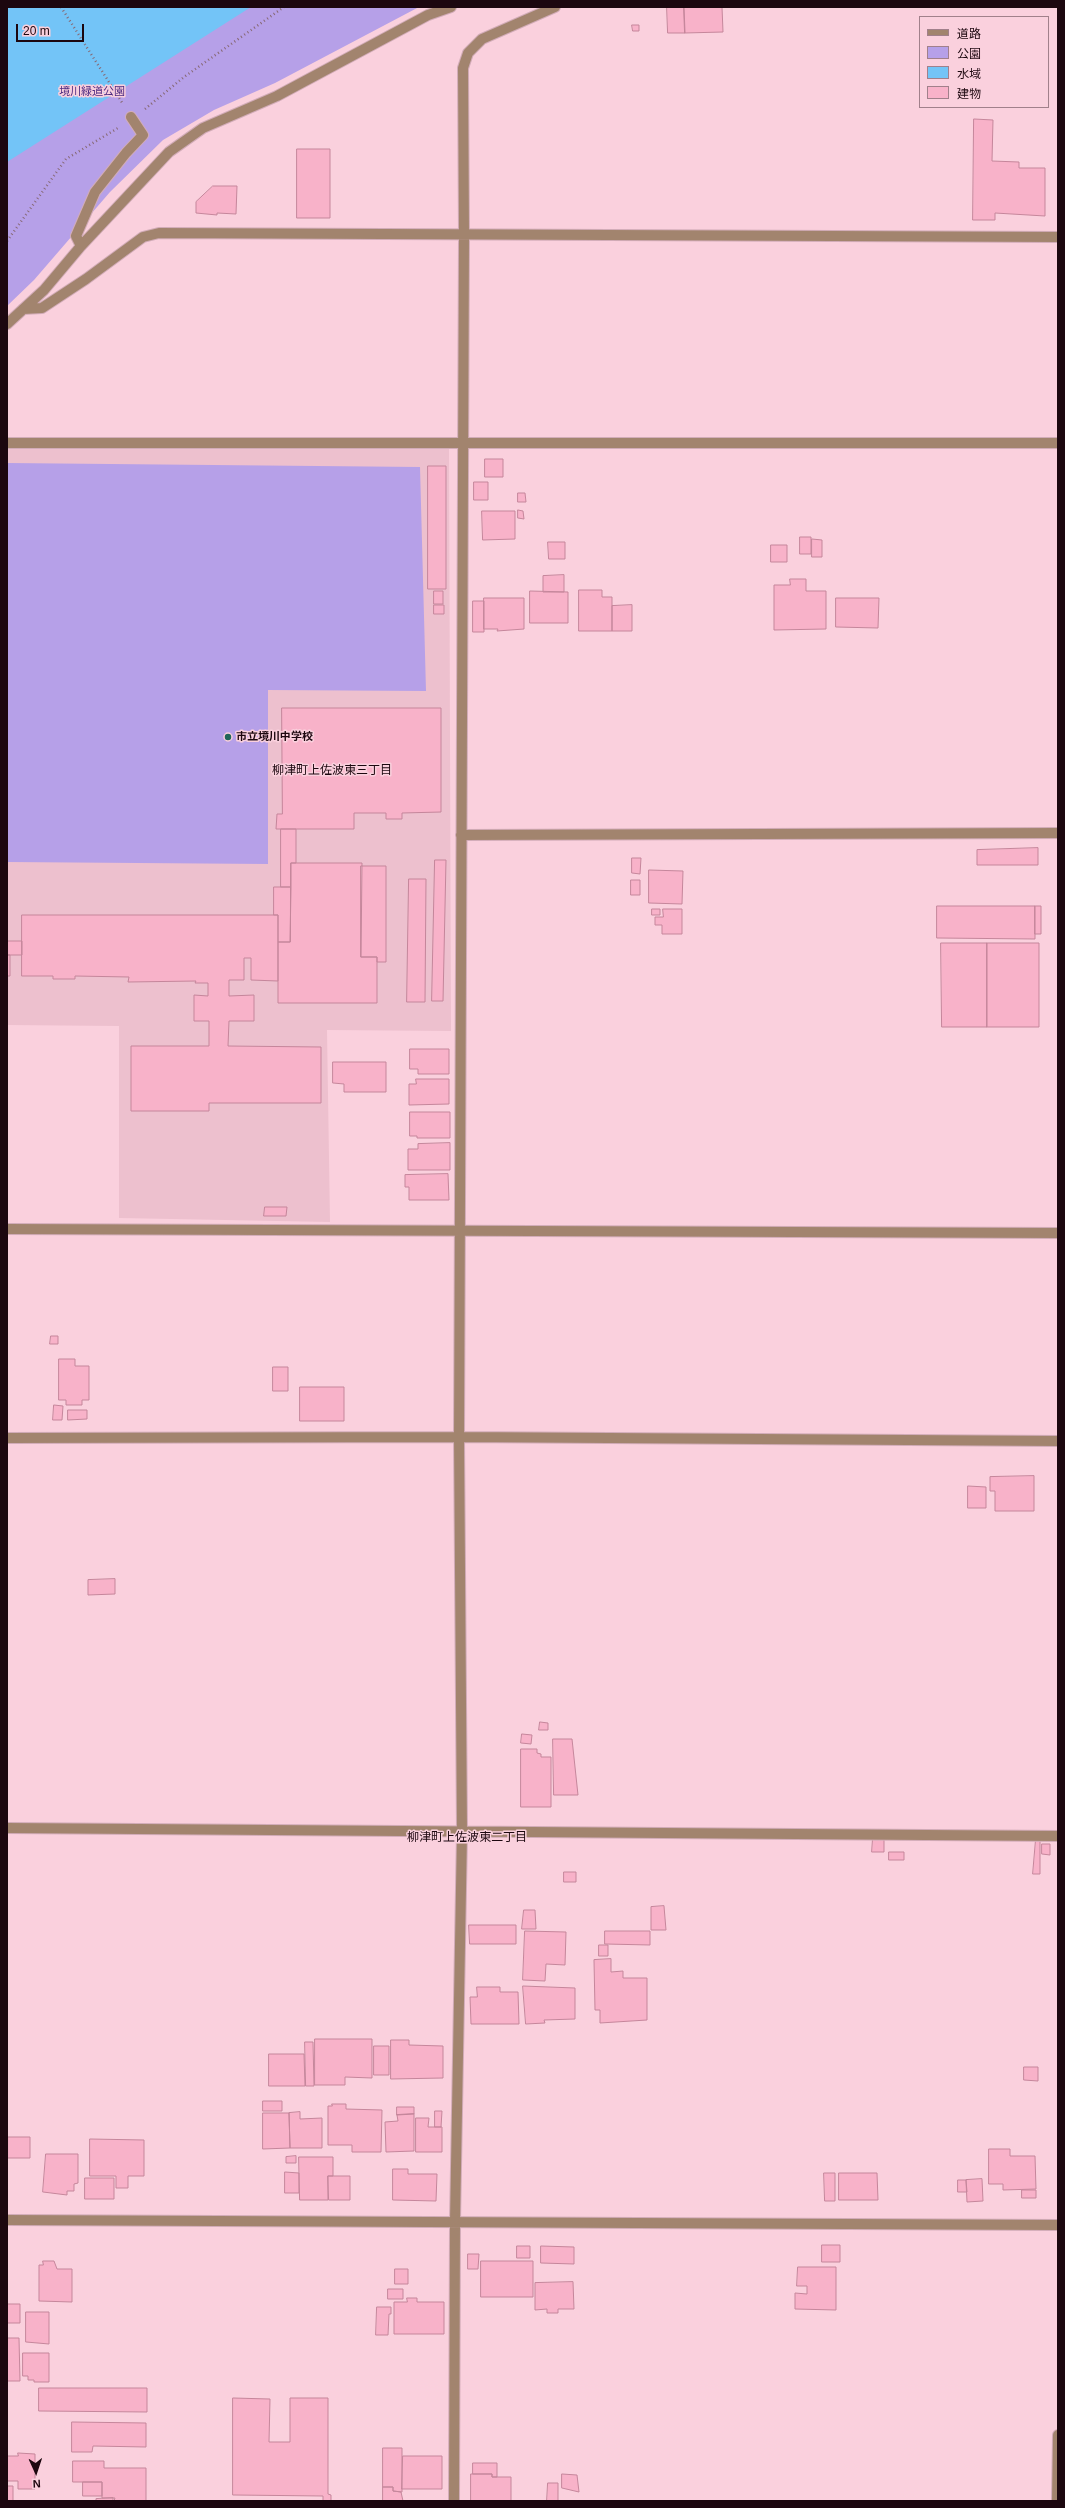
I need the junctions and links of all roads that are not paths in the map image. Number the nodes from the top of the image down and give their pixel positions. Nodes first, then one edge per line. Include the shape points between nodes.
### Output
1 (451, 7) edge
2 (555, 7) edge
3 (131, 117) road end
4 (464, 235) junction
5 (1058, 237) edge
6 (80, 246) junction
7 (23, 309) junction
8 (7, 324) edge
9 (7, 443) edge
10 (463, 444) junction
11 (1058, 444) edge
12 (1058, 833) edge
13 (461, 835) junction
14 (7, 1229) edge
15 (460, 1231) junction
16 (1058, 1233) edge
17 (459, 1437) junction
18 (7, 1438) edge
19 (1058, 1441) edge
20 (7, 1828) edge
21 (462, 1833) junction
22 (1058, 1836) edge
23 (7, 2220) edge
24 (455, 2222) junction
25 (1058, 2225) edge
26 (1058, 2435) edge
27 (454, 2501) edge
28 (1057, 2501) edge

1 - 6 street via 428,15 277,96 203,128 169,152
2 - 4 street via 482,39 468,53 463,68
3 - 6 street via 143,134 95,192 76,236
4 - 5 street
4 - 7 street via 159,233 142,237 42,308
4 - 10 street
6 - 7 street via 44,290
7 - 8 street
9 - 10 street
10 - 11 street
10 - 13 street
12 - 13 street
13 - 15 street
14 - 15 street
15 - 16 street
15 - 17 street
17 - 18 street
17 - 19 street
17 - 21 street
20 - 21 street
21 - 22 street
21 - 24 street
23 - 24 street
24 - 25 street
24 - 27 street
26 - 28 street

